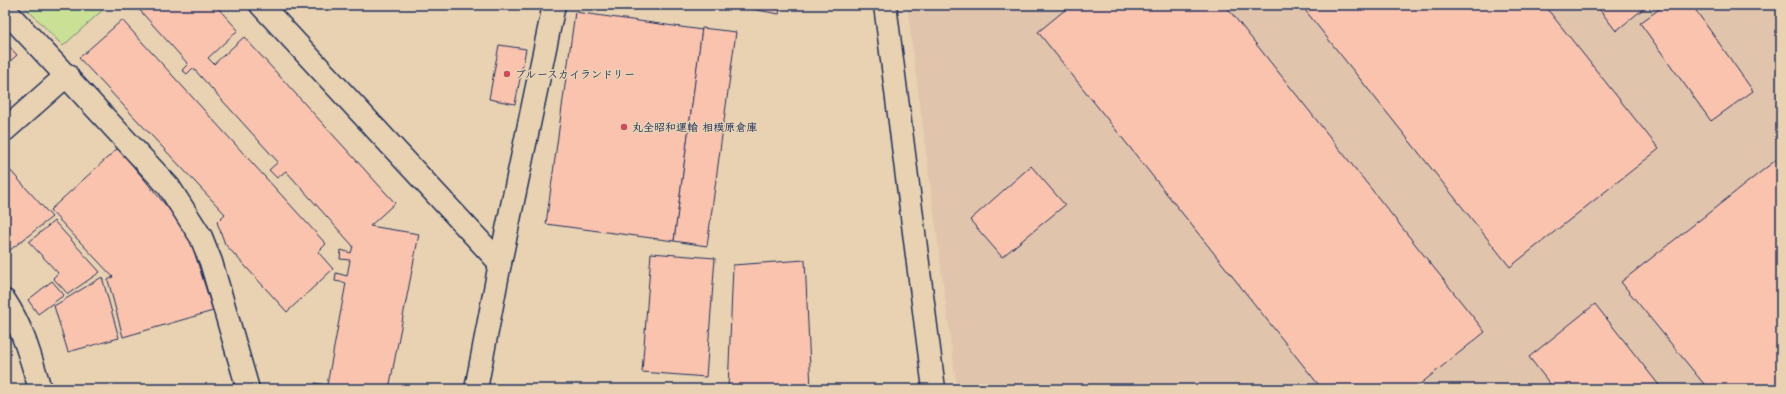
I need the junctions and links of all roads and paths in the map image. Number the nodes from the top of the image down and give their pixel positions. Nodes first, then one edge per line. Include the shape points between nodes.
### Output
1 (261, 5) edge
2 (554, 5) edge
3 (885, 5) edge
4 (5, 10) edge
5 (67, 75) junction
6 (5, 130) edge
7 (500, 264) junction
8 (5, 301) edge
9 (40, 389) edge
10 (248, 389) edge
11 (476, 389) edge
12 (934, 389) edge

1 - 7 street
2 - 7 street
3 - 12 street
4 - 5 street
5 - 6 street
5 - 10 street via 169,187 202,237
7 - 11 street
8 - 9 street via 22,333

